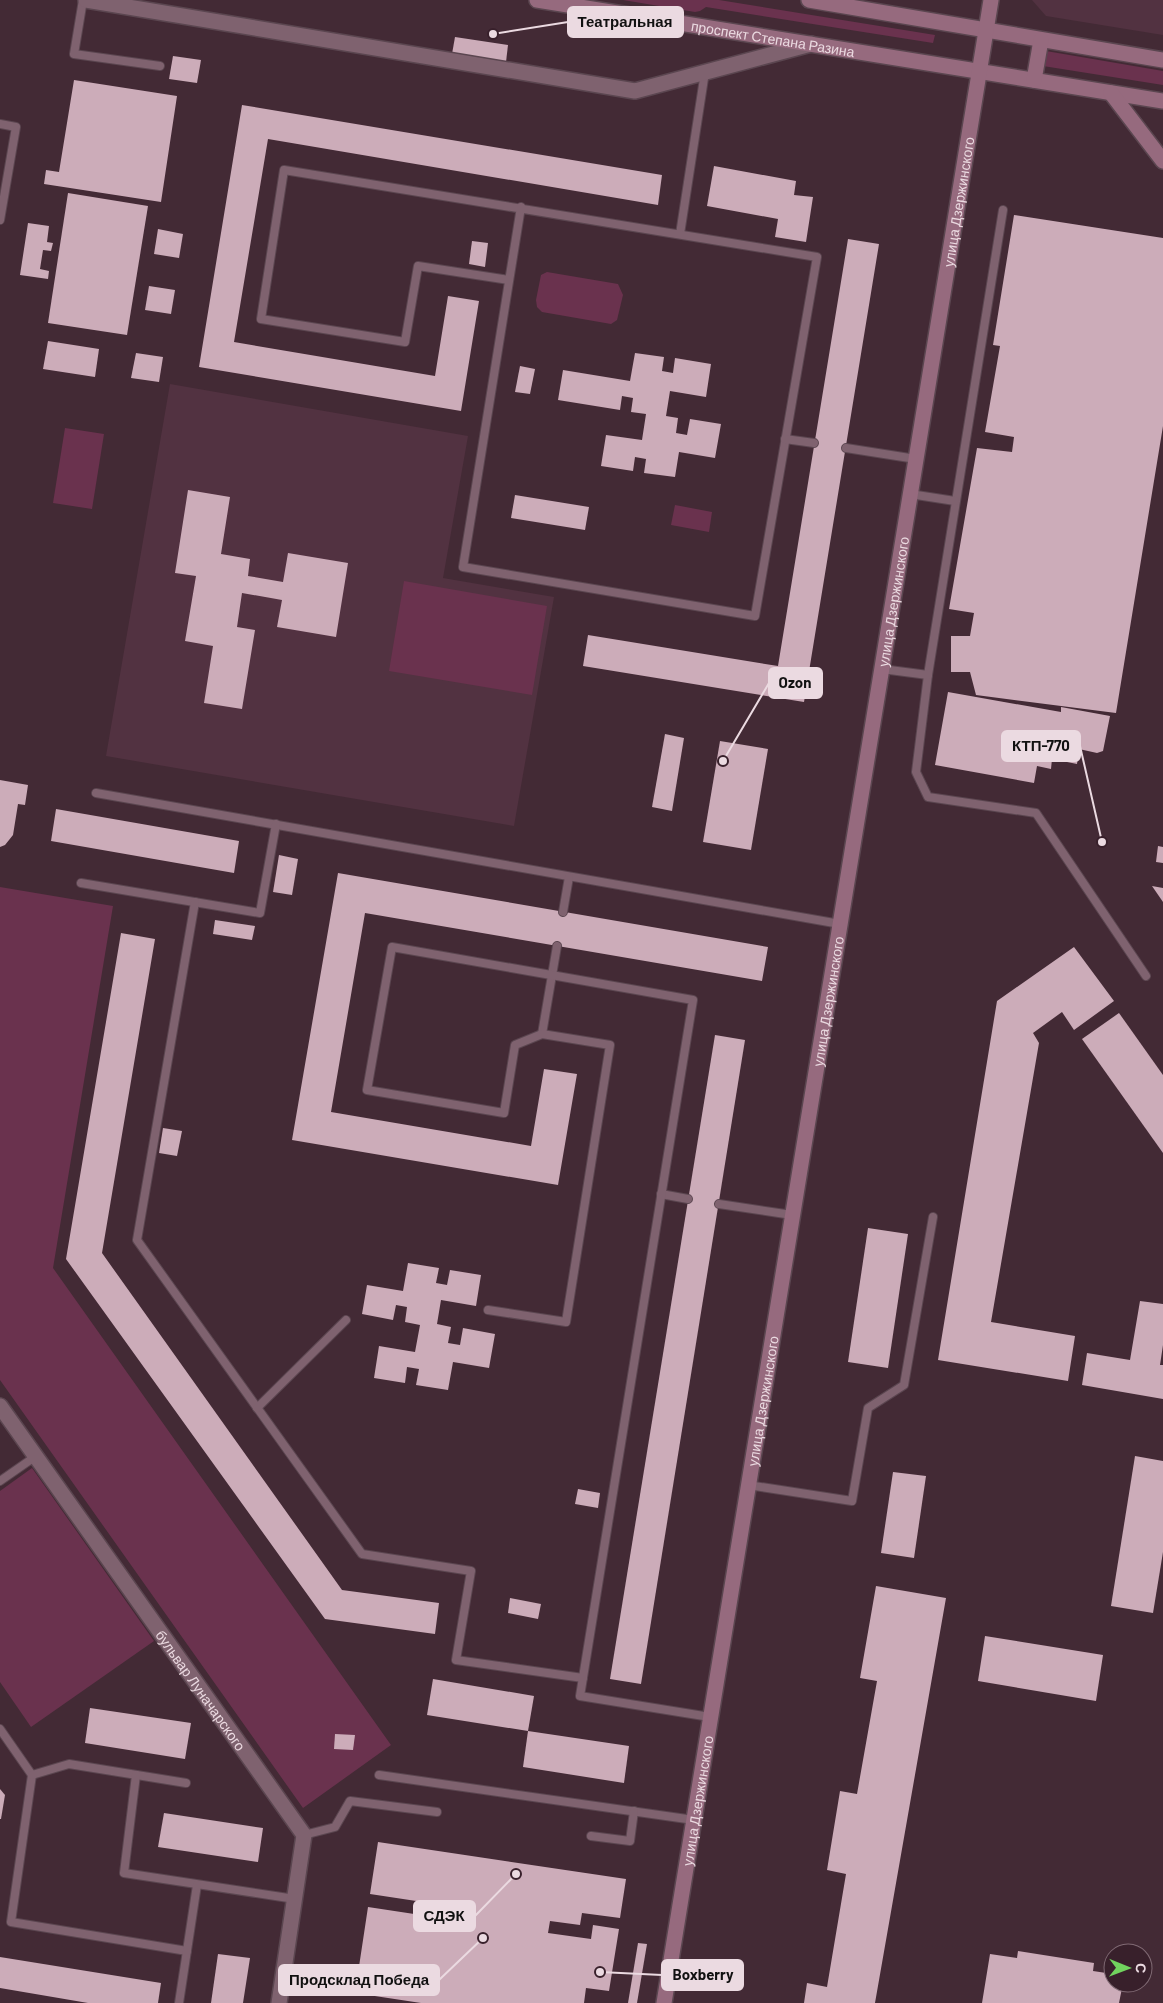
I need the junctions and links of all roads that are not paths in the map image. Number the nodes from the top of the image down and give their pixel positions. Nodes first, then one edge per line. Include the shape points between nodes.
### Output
1 (84, 0) edge
2 (537, 0) edge
3 (814, 0) edge
4 (991, 0) edge
5 (986, 30) junction
6 (1041, 40) junction
7 (811, 44) junction
8 (1163, 60) edge
9 (160, 66) dead end
10 (979, 71) junction
11 (705, 72) junction
12 (1034, 80) junction
13 (1111, 93) junction
14 (1163, 101) edge
15 (0, 124) edge
16 (1163, 161) edge
17 (521, 207) junction
18 (1003, 210) dead end
19 (0, 220) edge
20 (680, 234) junction
21 (509, 280) junction
22 (786, 439) junction
23 (814, 443) dead end
24 (846, 448) dead end
25 (916, 459) junction
26 (910, 494) junction
27 (955, 501) junction
28 (882, 669) junction
29 (928, 675) junction
30 (96, 793) dead end
31 (276, 824) junction
32 (569, 877) junction
33 (81, 883) dead end
34 (195, 902) junction
35 (563, 912) dead end
36 (840, 924) junction
37 (557, 946) dead end
38 (552, 975) junction
39 (1146, 976) dead end
40 (542, 1034) junction
41 (661, 1194) junction
42 (688, 1199) dead end
43 (719, 1204) dead end
44 (792, 1215) junction
45 (932, 1217) dead end
46 (488, 1310) dead end
47 (346, 1320) dead end
48 (0, 1406) edge
49 (257, 1408) junction
50 (36, 1456) junction
51 (0, 1481) edge
52 (748, 1485) junction
53 (582, 1678) junction
54 (710, 1717) junction
55 (0, 1729) edge
56 (32, 1775) junction
57 (136, 1775) junction
58 (379, 1775) dead end
59 (186, 1783) dead end
60 (634, 1811) junction
61 (437, 1812) dead end
62 (694, 1820) junction
63 (304, 1835) junction
64 (592, 1836) dead end
65 (198, 1885) junction
66 (295, 1899) junction
67 (187, 1950) junction
68 (179, 2003) edge
69 (279, 2003) edge
70 (664, 2003) edge

1 - 9 lane via 74,54
1 - 11 street via 635,90
2 - 7 main road, проспект Степана Разина
3 - 5 main road
4 - 5 main road, улица Дзержинского
5 - 6 main road
5 - 10 main road, улица Дзержинского
6 - 8 main road
6 - 12 main road
7 - 10 main road, проспект Степана Разина
7 - 11 street
10 - 12 main road, проспект Степана Разина
10 - 25 main road, улица Дзержинского
11 - 20 lane
12 - 13 main road, проспект Степана Разина
13 - 14 main road, проспект Степана Разина
13 - 16 main road
15 - 19 lane via 16,126
17 - 20 lane
17 - 21 lane
17 - 21 lane via 284,170 261,319 405,342 418,266
18 - 27 lane
20 - 22 lane via 817,257
21 - 22 lane via 463,567 755,616
22 - 23 lane
24 - 25 lane
25 - 26 main road, улица Дзержинского
26 - 27 lane
26 - 28 main road, улица Дзержинского
27 - 29 lane
28 - 29 lane
28 - 36 main road, улица Дзержинского
29 - 39 lane via 916,772 928,798 1036,813
30 - 31 lane
31 - 32 lane
31 - 34 lane via 260,914
32 - 35 lane
32 - 36 lane
33 - 34 lane
34 - 49 lane via 138,1240
36 - 44 main road, улица Дзержинского
37 - 38 lane
38 - 40 lane
38 - 40 lane via 392,947 367,1090 504,1113 515,1045
38 - 41 lane via 693,1000
40 - 46 lane via 610,1045 566,1322
41 - 42 lane
41 - 53 lane
43 - 44 lane
44 - 52 main road, улица Дзержинского
45 - 52 lane via 904,1384 868,1408 852,1501
47 - 49 lane
48 - 50 street, бульвар Луначарского
49 - 53 lane via 362,1554 471,1571 456,1660
50 - 51 lane
50 - 63 street, бульвар Луначарского
52 - 54 main road, улица Дзержинского
53 - 54 lane via 580,1696
54 - 62 main road, улица Дзержинского
55 - 56 lane
56 - 57 lane via 69,1764
56 - 67 lane via 11,1922
57 - 59 lane
57 - 65 lane via 124,1873
58 - 60 lane
60 - 62 lane
60 - 64 lane via 630,1841
61 - 63 lane via 350,1801 335,1826
62 - 70 main road, улица Дзержинского
63 - 66 street
65 - 66 lane
65 - 67 lane
66 - 69 street
67 - 68 lane

